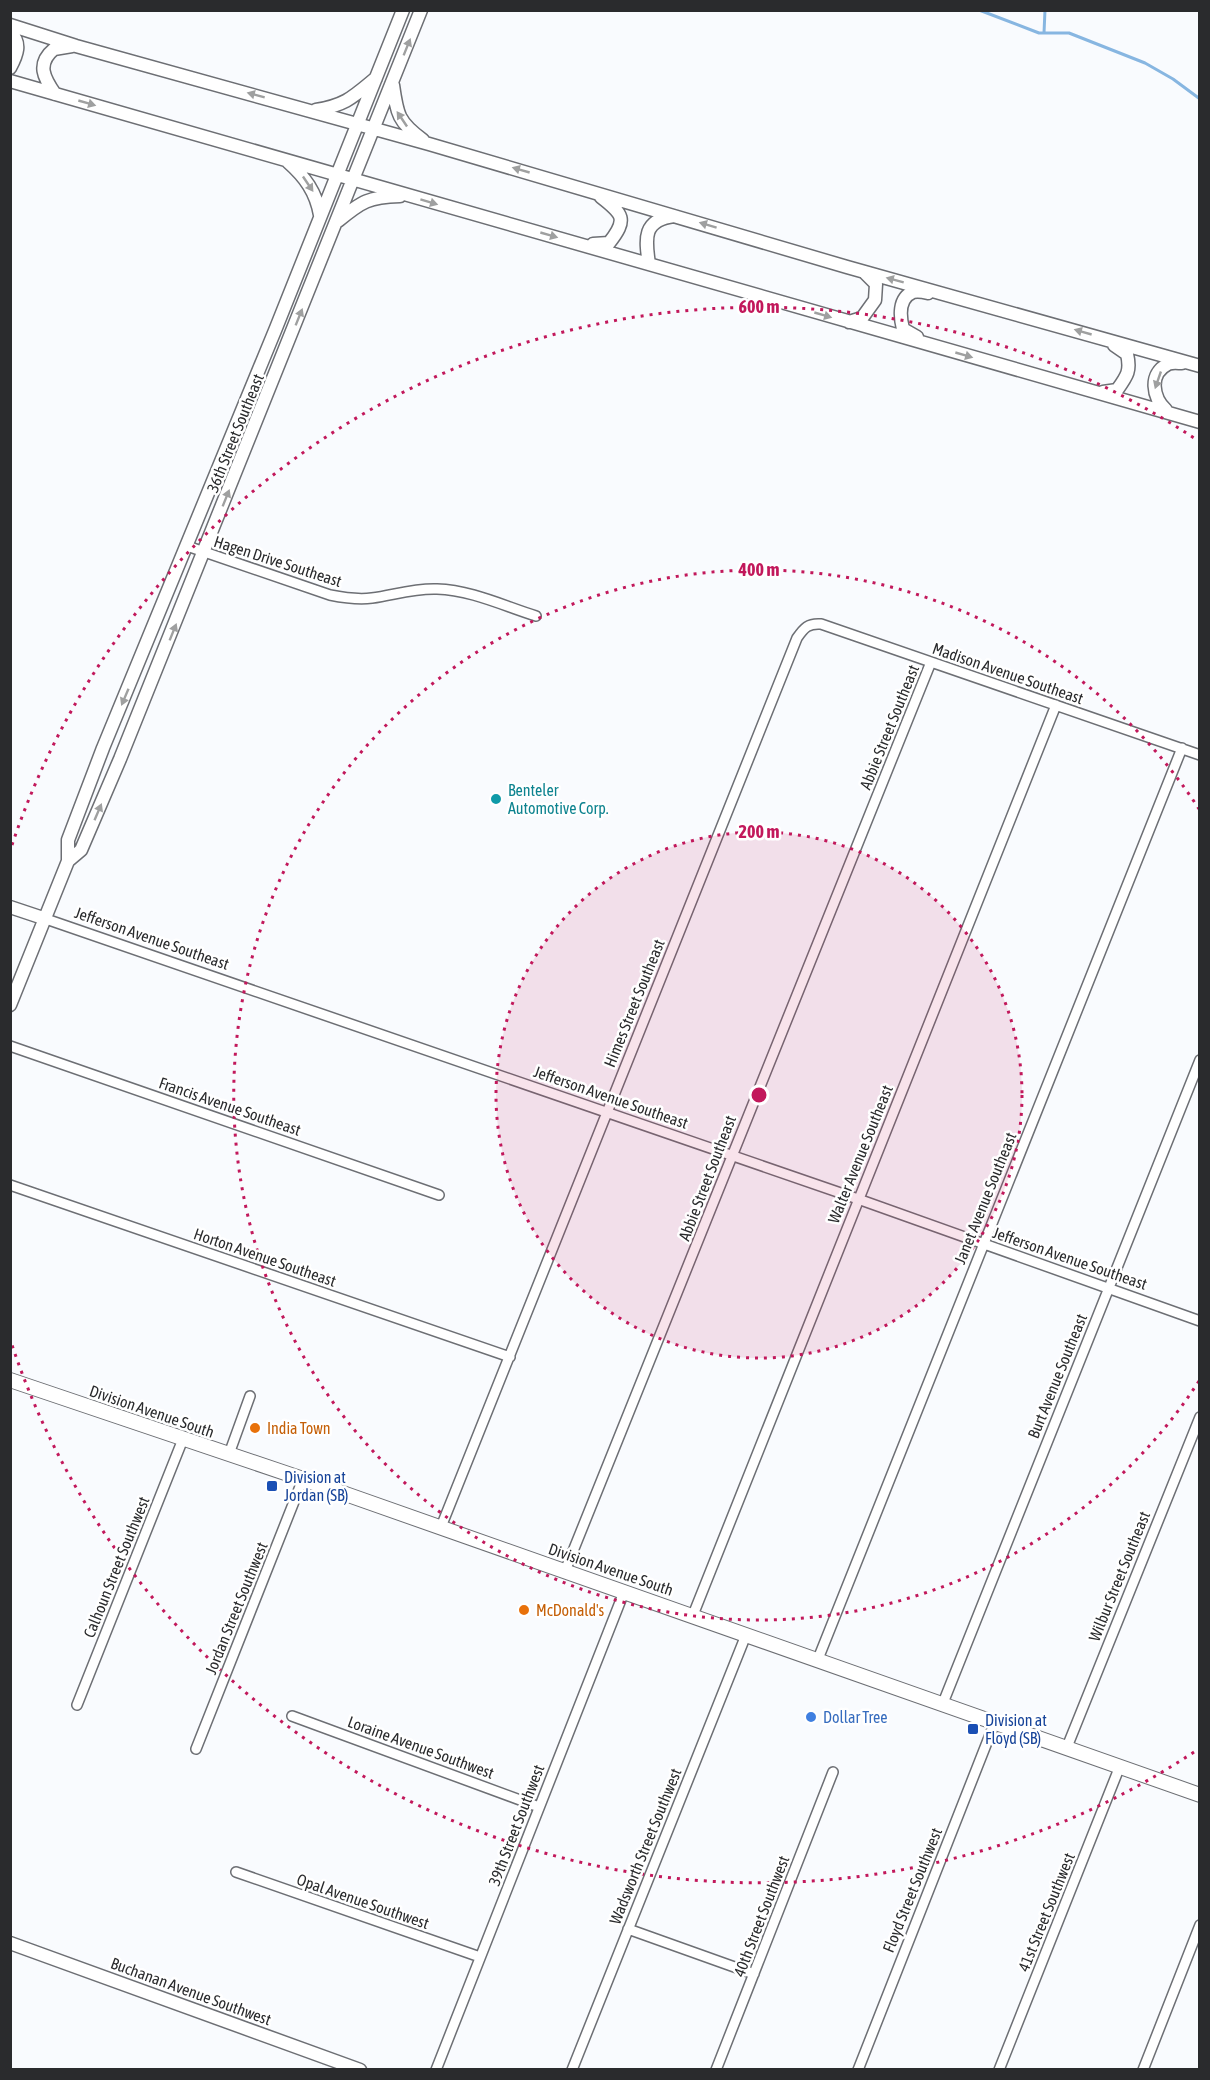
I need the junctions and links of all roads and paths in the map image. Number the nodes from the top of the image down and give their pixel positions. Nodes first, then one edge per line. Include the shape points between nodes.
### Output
1 (403, 10) edge
2 (421, 10) edge
3 (10, 25) edge
4 (10, 32) edge
5 (76, 46) junction
6 (10, 68) edge
7 (376, 77) junction
8 (10, 81) edge
9 (392, 83) junction
10 (55, 94) junction
11 (312, 111) junction
12 (358, 124) junction
13 (374, 129) junction
14 (429, 144) junction
15 (285, 159) junction
16 (337, 174) junction
17 (353, 178) junction
18 (595, 192) junction
19 (408, 195) junction
20 (320, 216) junction
21 (679, 216) junction
22 (337, 222) junction
23 (583, 245) junction
24 (649, 264) junction
25 (862, 271) junction
26 (948, 294) junction
27 (848, 322) junction
28 (1104, 339) junction
29 (933, 346) junction
30 (1186, 362) junction
31 (1200, 366) edge
32 (1099, 392) junction
33 (1169, 412) junction
34 (1200, 422) edge
35 (187, 546) junction
36 (205, 553) junction
37 (536, 616) dead end
38 (806, 625) joint
39 (931, 662) junction
40 (1056, 705) junction
41 (1182, 748) junction
42 (1200, 755) edge
43 (68, 861) junction
44 (10, 907) edge
45 (46, 919) junction
46 (10, 1005) edge
47 (10, 1046) edge
48 (1200, 1060) edge
49 (606, 1112) junction
50 (731, 1156) junction
51 (10, 1185) edge
52 (439, 1195) dead end
53 (858, 1199) junction
54 (982, 1245) junction
55 (1107, 1289) junction
56 (1200, 1321) edge
57 (510, 1357) junction
58 (10, 1380) edge
59 (250, 1396) dead end
60 (1200, 1417) edge
61 (183, 1439) junction
62 (229, 1454) junction
63 (303, 1479) junction
64 (441, 1527) junction
65 (565, 1571) junction
66 (624, 1592) junction
67 (693, 1615) junction
68 (746, 1635) junction
69 (818, 1659) junction
70 (943, 1703) junction
71 (77, 1705) dead end
72 (292, 1716) dead end
73 (995, 1722) junction
74 (1067, 1747) junction
75 (196, 1749) dead end
76 (1120, 1766) junction
77 (832, 1772) dead end
78 (1200, 1795) edge
79 (539, 1807) junction
80 (236, 1872) dead end
81 (1200, 1925) edge
82 (628, 1929) junction
83 (10, 1943) edge
84 (480, 1957) junction
85 (754, 1974) junction
86 (360, 2070) edge
87 (436, 2070) edge
88 (572, 2070) edge
89 (716, 2070) edge
90 (858, 2070) edge
91 (999, 2070) edge
92 (1143, 2070) edge

1 - 7 street, 36th Street Southeast
9 -> 2 street, 36th Street Southeast
3 - 5 street
4 - 6 street via 18,47
5 - 10 street via 54,49 45,60 44,77
11 -> 5 street
7 - 11 street via 348,101
7 - 12 street, 36th Street Southeast
8 - 10 street
9 - 13 street, 36th Street Southeast
14 -> 9 street via 402,121 396,111
10 -> 15 street
11 - 12 street
12 - 13 street
12 - 16 street, 36th Street Southeast
13 - 14 street
13 - 17 street, 36th Street Southeast
18 -> 14 street
15 - 16 street
15 -> 20 street via 312,187
16 - 17 street
16 - 20 street, 36th Street Southeast
17 - 19 street
17 - 22 street, 36th Street Southeast
18 - 21 street
18 - 23 street via 620,211 622,220 609,243
19 - 22 street via 368,200
19 -> 23 street
20 - 35 street, 36th Street Southeast
21 - 24 street via 662,218 646,235
25 -> 21 street
36 -> 22 street, 36th Street Southeast
23 - 24 street
24 -> 27 street
26 -> 25 street
25 - 27 street via 876,284 876,296 862,318
28 -> 26 street
26 - 29 street via 914,292 900,312 903,329
27 - 29 street
28 - 30 street
28 - 32 street via 1127,354 1130,365 1117,390
29 -> 32 street
30 - 31 street
30 -> 33 street via 1169,363 1155,379 1157,401
32 - 33 street
33 - 34 street
35 - 36 street, Hagen Drive Southeast
35 -> 43 street, 36th Street Southeast via 72,828
36 - 37 street, Hagen Drive Southeast via 336,597 371,599 414,589 438,589
43 -> 36 street, 36th Street Southeast via 81,850 94,823
38 - 39 street, Madison Avenue Southeast via 821,624
38 - 49 street, Himes Street Southeast via 797,638
39 - 40 street, Madison Avenue Southeast
39 - 50 street, Abbie Street Southeast
40 - 41 street, Madison Avenue Southeast
40 - 53 street, Walter Avenue Southeast
41 - 42 street, Madison Avenue Southeast
41 - 54 street, Janet Avenue Southeast
43 - 45 street, 36th Street Southeast
44 - 45 street, Jefferson Avenue Southeast
45 - 46 street, 36th Street Southeast
45 - 49 street, Jefferson Avenue Southeast
47 - 52 street, Francis Avenue Southeast
48 - 55 street, Burt Avenue Southeast
49 - 50 street, Jefferson Avenue Southeast
49 - 57 street, Himes Street Southeast
50 - 53 street, Jefferson Avenue Southeast
50 - 65 street, Abbie Street Southeast
51 - 57 street, Horton Avenue Southeast
53 - 54 street, Jefferson Avenue Southeast
53 - 67 street, Walter Avenue Southeast
54 - 55 street, Jefferson Avenue Southeast
54 - 69 street, Janet Avenue Southeast
55 - 56 street, Jefferson Avenue Southeast
55 - 70 street, Burt Avenue Southeast
57 - 64 street, Himes Street Southeast
58 - 61 main road, Division Avenue South
59 - 62 street
60 - 74 street, Wilbur Street Southeast
61 - 62 main road, Division Avenue South
61 - 71 street, Calhoun Street Southwest
62 - 63 main road, Division Avenue South
63 - 64 main road, Division Avenue South
63 - 75 street, Jordan Street Southwest
64 - 65 main road, Division Avenue South
65 - 66 main road, Division Avenue South
66 - 67 main road, Division Avenue South
66 - 79 street, 39th Street Southwest
67 - 68 main road, Division Avenue South
68 - 69 main road, Division Avenue South
68 - 82 street, Wadsworth Street Southwest
69 - 70 main road, Division Avenue South
70 - 73 main road, Division Avenue South
72 - 79 street, Loraine Avenue Southwest
73 - 74 main road, Division Avenue South
73 - 90 street, Floyd Street Southwest
74 - 76 main road, Division Avenue South
76 - 78 main road, Division Avenue South
76 - 91 street, 41st Street Southwest
77 - 85 street, 40th Street Southwest
79 - 84 street, 39th Street Southwest
80 - 84 street, Opal Avenue Southwest
81 - 92 street
82 - 85 street
82 - 88 street, Wadsworth Street Southwest
83 - 86 street, Buchanan Avenue Southwest
84 - 87 street, 39th Street Southwest
85 - 89 street, 40th Street Southwest

